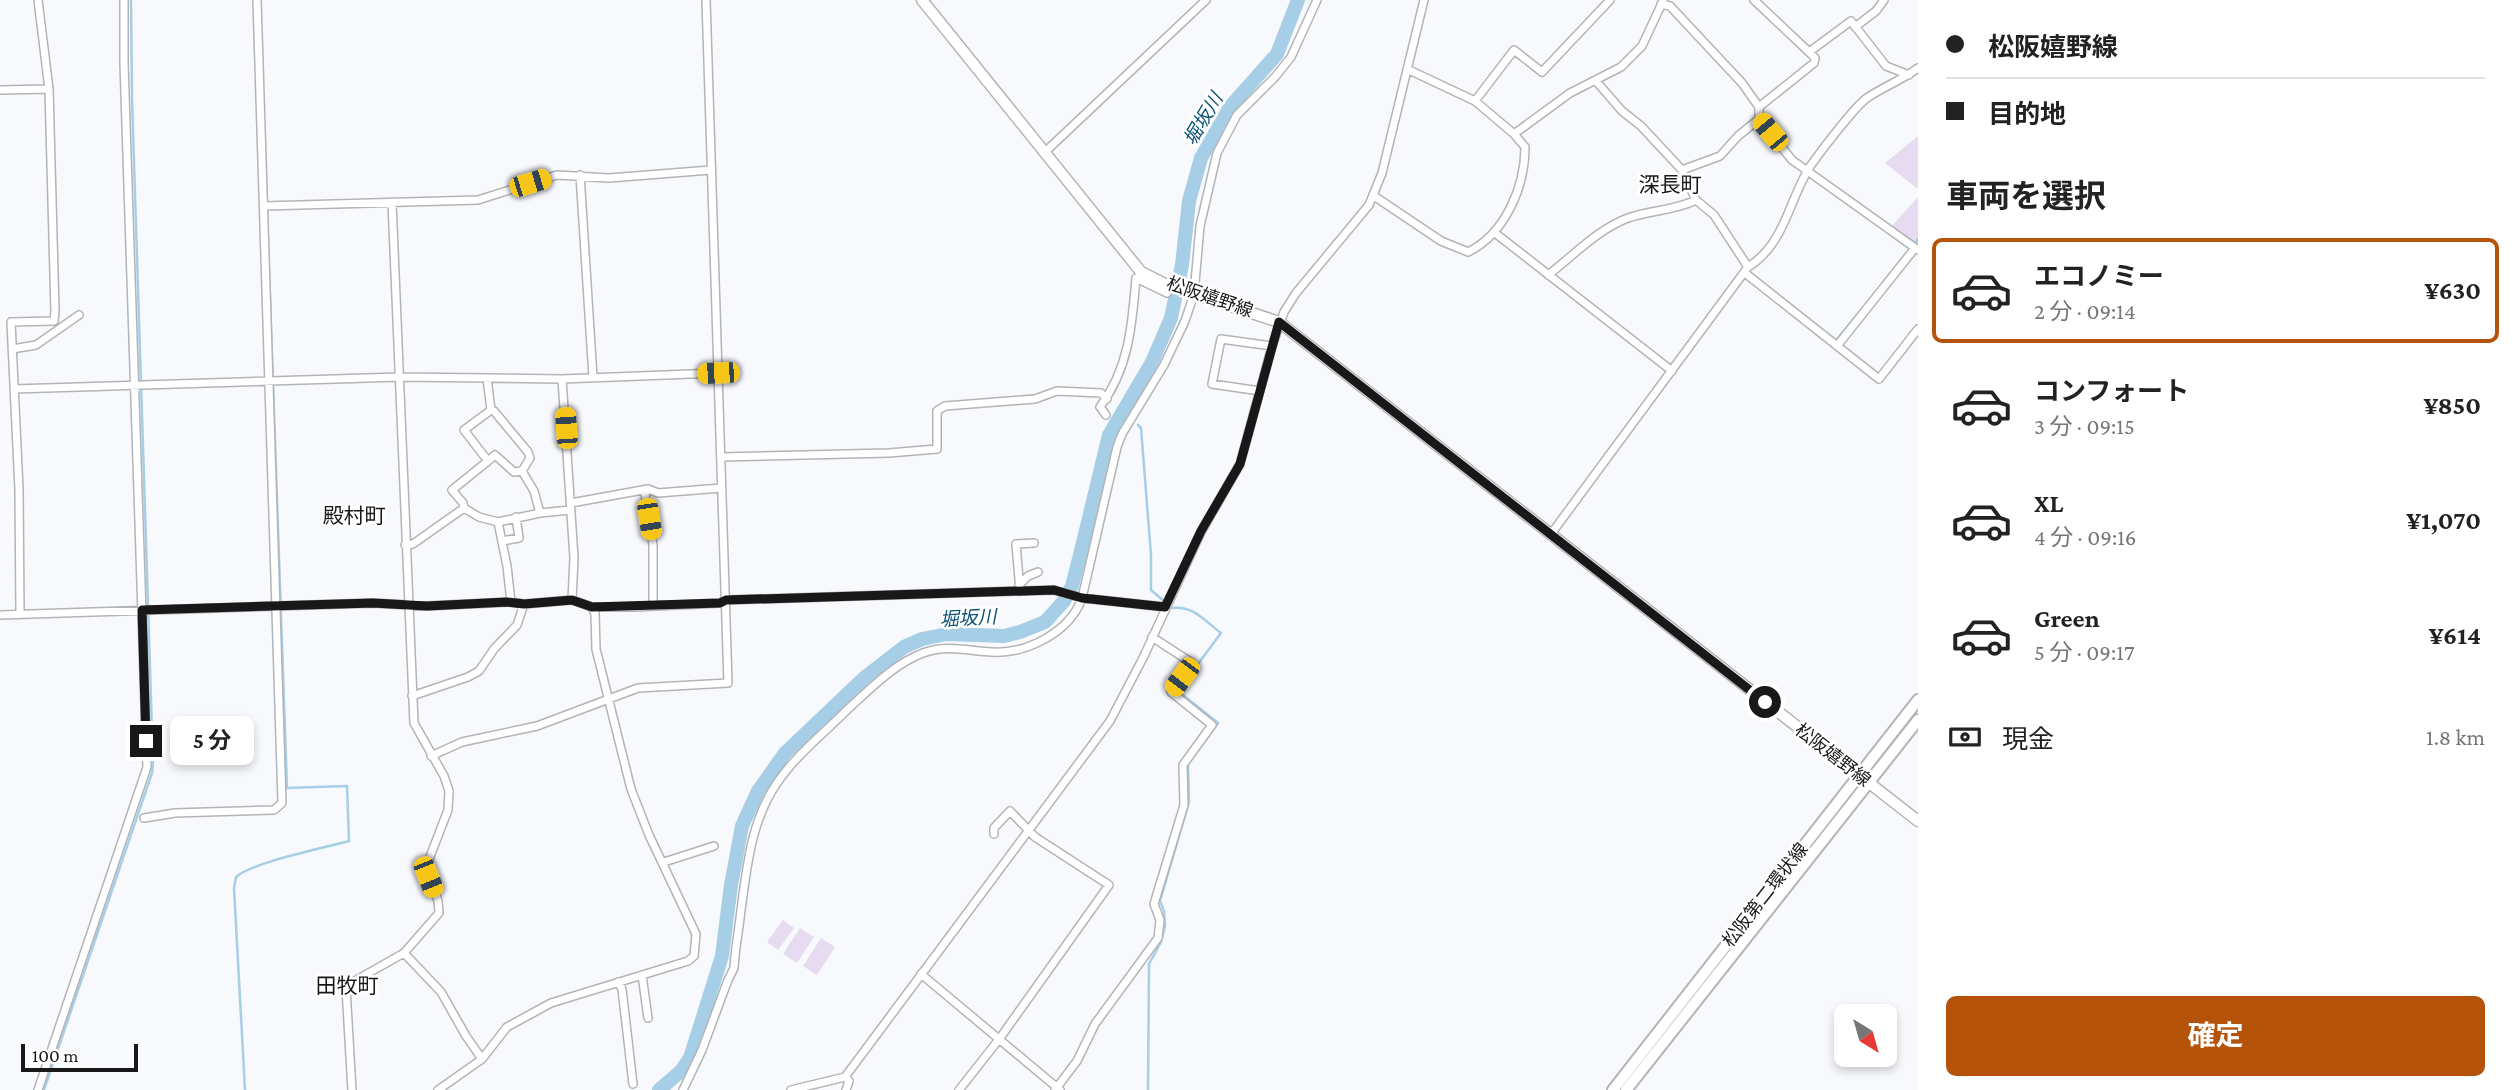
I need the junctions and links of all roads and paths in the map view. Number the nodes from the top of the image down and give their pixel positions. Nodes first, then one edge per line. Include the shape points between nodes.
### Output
1 (38, 0) edge
2 (124, 0) edge
3 (257, 0) edge
4 (706, 0) edge
5 (922, 0) edge
6 (1206, 0) edge
7 (1317, 0) edge
8 (1424, 0) edge
9 (1610, 0) edge
10 (1754, 0) edge
11 (1884, 0) edge
12 (1662, 2) edge
13 (1855, 27) junction
14 (1809, 52) junction
15 (1918, 68) edge
16 (1407, 69) junction
17 (1909, 75) junction
18 (1596, 81) junction
19 (48, 89) junction
20 (0, 90) edge
21 (1475, 101) junction
22 (1759, 107) junction
23 (1759, 119) junction
24 (1514, 134) junction
25 (1045, 152) junction
26 (711, 170) junction
27 (1682, 170) junction
28 (1808, 170) junction
29 (580, 175) junction
30 (1374, 195) junction
31 (1696, 200) junction
32 (393, 202) junction
33 (267, 206) junction
34 (1495, 233) junction
35 (1917, 249) edge
36 (1747, 270) junction
37 (1548, 275) junction
38 (1167, 285) junction
39 (1194, 294) junction
40 (79, 315) dead end
41 (54, 321) junction
42 (1279, 322) junction
43 (1918, 328) edge
44 (57, 330) junction
45 (1272, 346) junction
46 (1837, 346) junction
47 (12, 349) junction
48 (1672, 371) junction
49 (718, 373) junction
50 (399, 377) junction
51 (593, 377) junction
52 (487, 378) junction
53 (562, 379) junction
54 (272, 380) junction
55 (140, 385) junction
56 (14, 389) junction
57 (1260, 391) junction
58 (1107, 399) junction
59 (491, 410) junction
60 (1106, 415) dead end
61 (721, 457) junction
62 (488, 461) junction
63 (522, 471) junction
64 (721, 488) junction
65 (648, 489) junction
66 (571, 506) junction
67 (464, 508) junction
68 (540, 513) junction
69 (516, 517) junction
70 (498, 522) junction
71 (1551, 534) junction
72 (502, 541) junction
73 (1034, 543) dead end
74 (405, 545) junction
75 (1038, 572) dead end
76 (1019, 588) junction
77 (1080, 597) junction
78 (572, 600) junction
79 (726, 600) junction
80 (511, 602) junction
81 (407, 603) junction
82 (524, 604) junction
83 (1167, 604) junction
84 (279, 606) junction
85 (653, 606) junction
86 (592, 607) junction
87 (146, 610) junction
88 (20, 614) junction
89 (0, 615) edge
90 (1152, 637) junction
91 (412, 696) junction
92 (608, 700) junction
93 (1918, 700) edge
94 (1918, 720) edge
95 (431, 756) junction
96 (1859, 775) junction
97 (1868, 783) junction
98 (144, 818) dead end
99 (1918, 821) edge
100 (1028, 830) junction
101 (994, 834) dead end
102 (714, 846) dead end
103 (664, 862) junction
104 (404, 953) junction
105 (921, 974) junction
106 (642, 975) junction
107 (618, 982) junction
108 (648, 1018) dead end
109 (1000, 1038) junction
110 (482, 1059) junction
111 (845, 1077) junction
112 (633, 1084) dead end
113 (797, 1089) edge
114 (1058, 1089) edge
115 (38, 1090) edge
116 (352, 1090) edge
117 (438, 1090) edge
118 (683, 1090) edge
119 (846, 1090) edge
120 (959, 1090) edge
121 (1613, 1090) edge
122 (1626, 1090) edge

1 - 19 street
2 - 55 street
3 - 33 street
4 - 26 street
5 - 25 main road, 松阪嬉野線
6 - 25 street
7 - 39 street via 1291,57 1237,116 1217,153 1200,226
8 - 16 street
9 - 21 street via 1542,72 1514,50
10 - 14 street
11 - 13 street
12 - 18 street via 1642,46 1616,71
12 - 22 street via 1742,83
13 - 14 street via 1851,21
13 - 17 street via 1886,66
14 - 22 street via 1814,63
15 - 17 street
16 - 21 street
16 - 30 street
17 - 28 street via 1862,103
18 - 24 street via 1561,99
18 - 27 street
19 - 20 street
19 - 41 street
21 - 24 street
22 - 23 street
23 - 27 street via 1720,156
23 - 28 street via 1792,160
24 - 34 street via 1525,147 1520,181
25 - 38 main road, 松阪嬉野線 via 1141,272
26 - 29 street via 609,178
26 - 49 street
27 - 31 street
28 - 35 street
28 - 36 street via 1777,238
29 - 32 street via 556,175 478,200
29 - 51 street
30 - 34 street via 1464,252
30 - 42 street via 1296,293
31 - 36 street via 1714,215
31 - 37 street via 1626,219
32 - 33 street
32 - 50 street
33 - 54 street
34 - 37 street
35 - 46 street
36 - 46 street
36 - 48 street
37 - 48 street
38 - 39 main road, 松阪嬉野線
38 - 58 street via 1167,293 1136,278 1130,337
39 - 42 main road, 松阪嬉野線
39 - 77 street via 1174,345 1116,447
40 - 44 street
41 - 44 street
41 - 47 street via 11,322
42 - 45 street
42 - 71 main road, 松阪嬉野線
43 - 46 street via 1879,379
44 - 47 street via 36,345
45 - 57 street
45 - 57 street via 1221,340 1212,384
47 - 56 street
48 - 71 street
49 - 51 street
49 - 61 street
50 - 52 street
50 - 54 street
50 - 74 street
51 - 53 street
52 - 53 street
52 - 59 street
53 - 66 street
54 - 55 street
54 - 84 street
55 - 56 street
55 - 87 street
56 - 88 street
57 - 83 street via 1240,464 1201,531
58 - 60 street via 1100,407
58 - 61 street via 1101,393 1057,391 1035,399 945,406 937,411 937,449
59 - 62 street via 464,430
59 - 63 street via 528,452 530,458
61 - 64 street
62 - 63 street via 495,455 514,472
62 - 67 street via 452,489
63 - 68 street
64 - 65 street via 658,493
64 - 79 street
65 - 66 street
65 - 85 street
66 - 68 street
66 - 78 street
67 - 70 street
67 - 74 street via 414,544
68 - 69 street
69 - 70 street
69 - 72 street via 519,538
70 - 72 street
71 - 96 main road, 松阪嬉野線
72 - 80 street
73 - 76 street via 1016,544
74 - 81 street
75 - 76 street
76 - 77 street
76 - 79 street
77 - 83 street
77 - 118 street via 1076,611 1063,626 1024,647 994,652 938,649 904,662 798,757 773,790 757,822 734,968
78 - 82 street
78 - 86 street
79 - 85 street
79 - 92 street via 728,683 638,688
80 - 81 street
80 - 82 street
81 - 84 street
81 - 91 street
82 - 91 street via 517,625 479,671
83 - 90 street
84 - 87 street
84 - 98 street via 282,803 274,810
85 - 86 street
86 - 92 street
87 - 88 street
87 - 115 street via 147,767
88 - 89 street
90 - 100 street via 1110,721
90 - 114 street via 1192,663 1171,692 1212,725 1183,765 1184,805 1154,904 1160,920 1158,938 1095,1024
91 - 95 street via 414,723
92 - 95 street via 525,730 462,742
92 - 103 street via 631,789
93 - 96 main road, 松阪第二環状線
94 - 97 main road, 松阪第二環状線
95 - 104 street via 450,796 426,867 439,909 434,921
96 - 97 main road, 松阪嬉野線
96 - 121 main road, 松阪第二環状線
97 - 99 main road, 松阪嬉野線
97 - 122 main road, 松阪第二環状線
100 - 101 street via 1010,811
100 - 105 street
100 - 109 street via 1109,885
102 - 103 street
103 - 106 street via 696,934 694,956
104 - 110 street via 441,992
104 - 116 street via 346,988
105 - 109 street
105 - 111 street
106 - 107 street
106 - 108 street
107 - 110 street via 551,1003 507,1027
107 - 112 street
109 - 114 street
109 - 120 street
110 - 117 street
111 - 113 street
111 - 119 street via 849,1081

